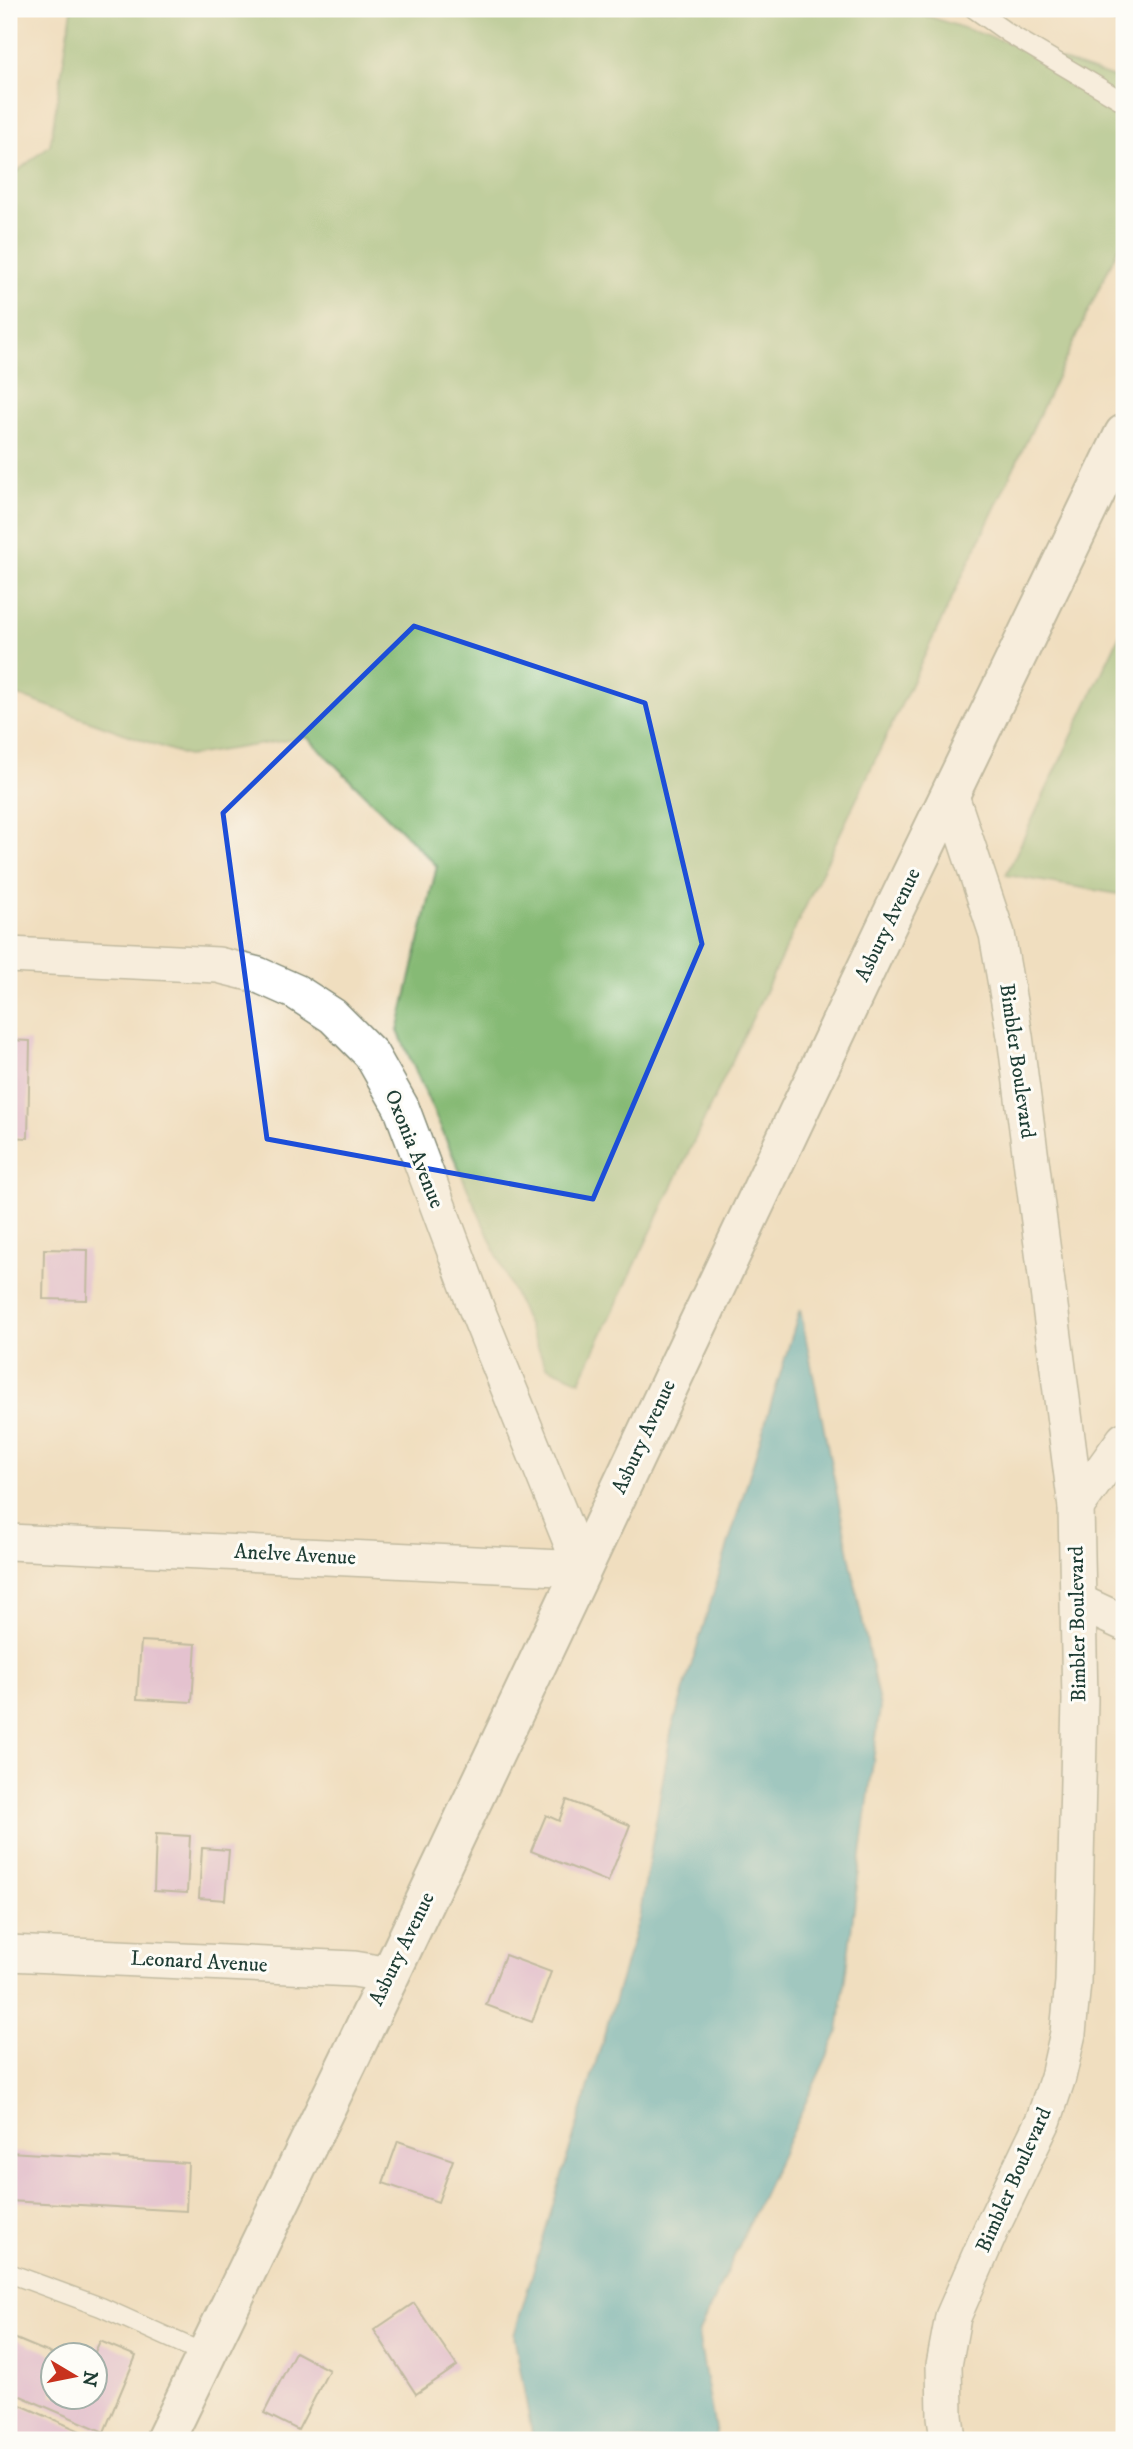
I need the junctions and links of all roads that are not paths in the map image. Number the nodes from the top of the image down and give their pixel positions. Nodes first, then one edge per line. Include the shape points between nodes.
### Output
1 (974, 9) edge
2 (1124, 102) edge
3 (1124, 433) edge
4 (951, 796) junction
5 (9, 955) edge
6 (1124, 1440) edge
7 (1076, 1507) junction
8 (9, 1542) edge
9 (582, 1569) junction
10 (1079, 1602) junction
11 (1124, 1622) edge
12 (9, 1953) edge
13 (390, 1975) junction
14 (9, 2273) edge
15 (205, 2354) junction
16 (164, 2440) edge
17 (948, 2440) edge

1 - 2 lane
3 - 4 main road, Asbury Avenue
4 - 7 street, Bimbler Boulevard via 997,934 1015,1036
4 - 9 main road, Asbury Avenue
5 - 9 street, Oxonia Avenue via 218,965 258,975 333,1016 371,1054 401,1107
6 - 7 street
7 - 10 street, Bimbler Boulevard
8 - 9 street, Anelve Avenue
9 - 13 main road, Asbury Avenue
10 - 11 street
10 - 17 street, Bimbler Boulevard via 1073,1982 1068,2033 1044,2119 953,2316 944,2365
12 - 13 street, Leonard Avenue via 354,1969
13 - 15 main road, Asbury Avenue
14 - 15 lane via 101,2307
15 - 16 main road, Asbury Avenue

